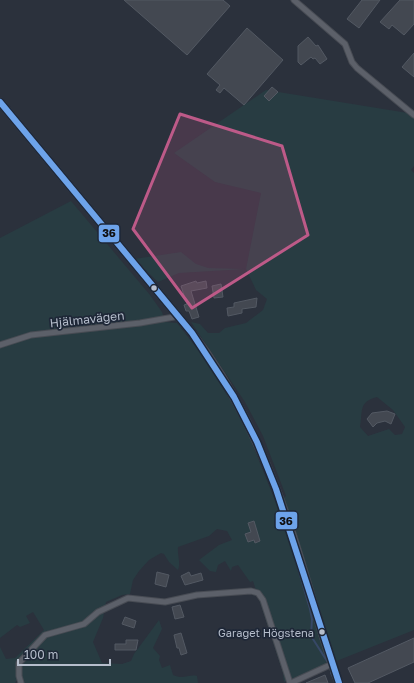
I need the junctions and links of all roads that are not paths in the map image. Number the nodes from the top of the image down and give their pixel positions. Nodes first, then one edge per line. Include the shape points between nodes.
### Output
1 (294, 0) edge
2 (0, 102) edge
3 (414, 115) edge
4 (177, 315) junction
5 (0, 344) edge
6 (332, 664) junction
7 (21, 683) edge
8 (290, 683) edge
9 (339, 683) edge

1 - 3 street via 345,44 357,68
2 - 4 street
4 - 5 street, Hjälmavägen via 140,323 31,335
4 - 6 street via 218,368 259,446 285,514
6 - 8 street
6 - 9 street
7 - 8 street via 19,663 41,638 52,632 84,624 98,612 128,598 165,602 196,595 251,591 258,593 263,600

